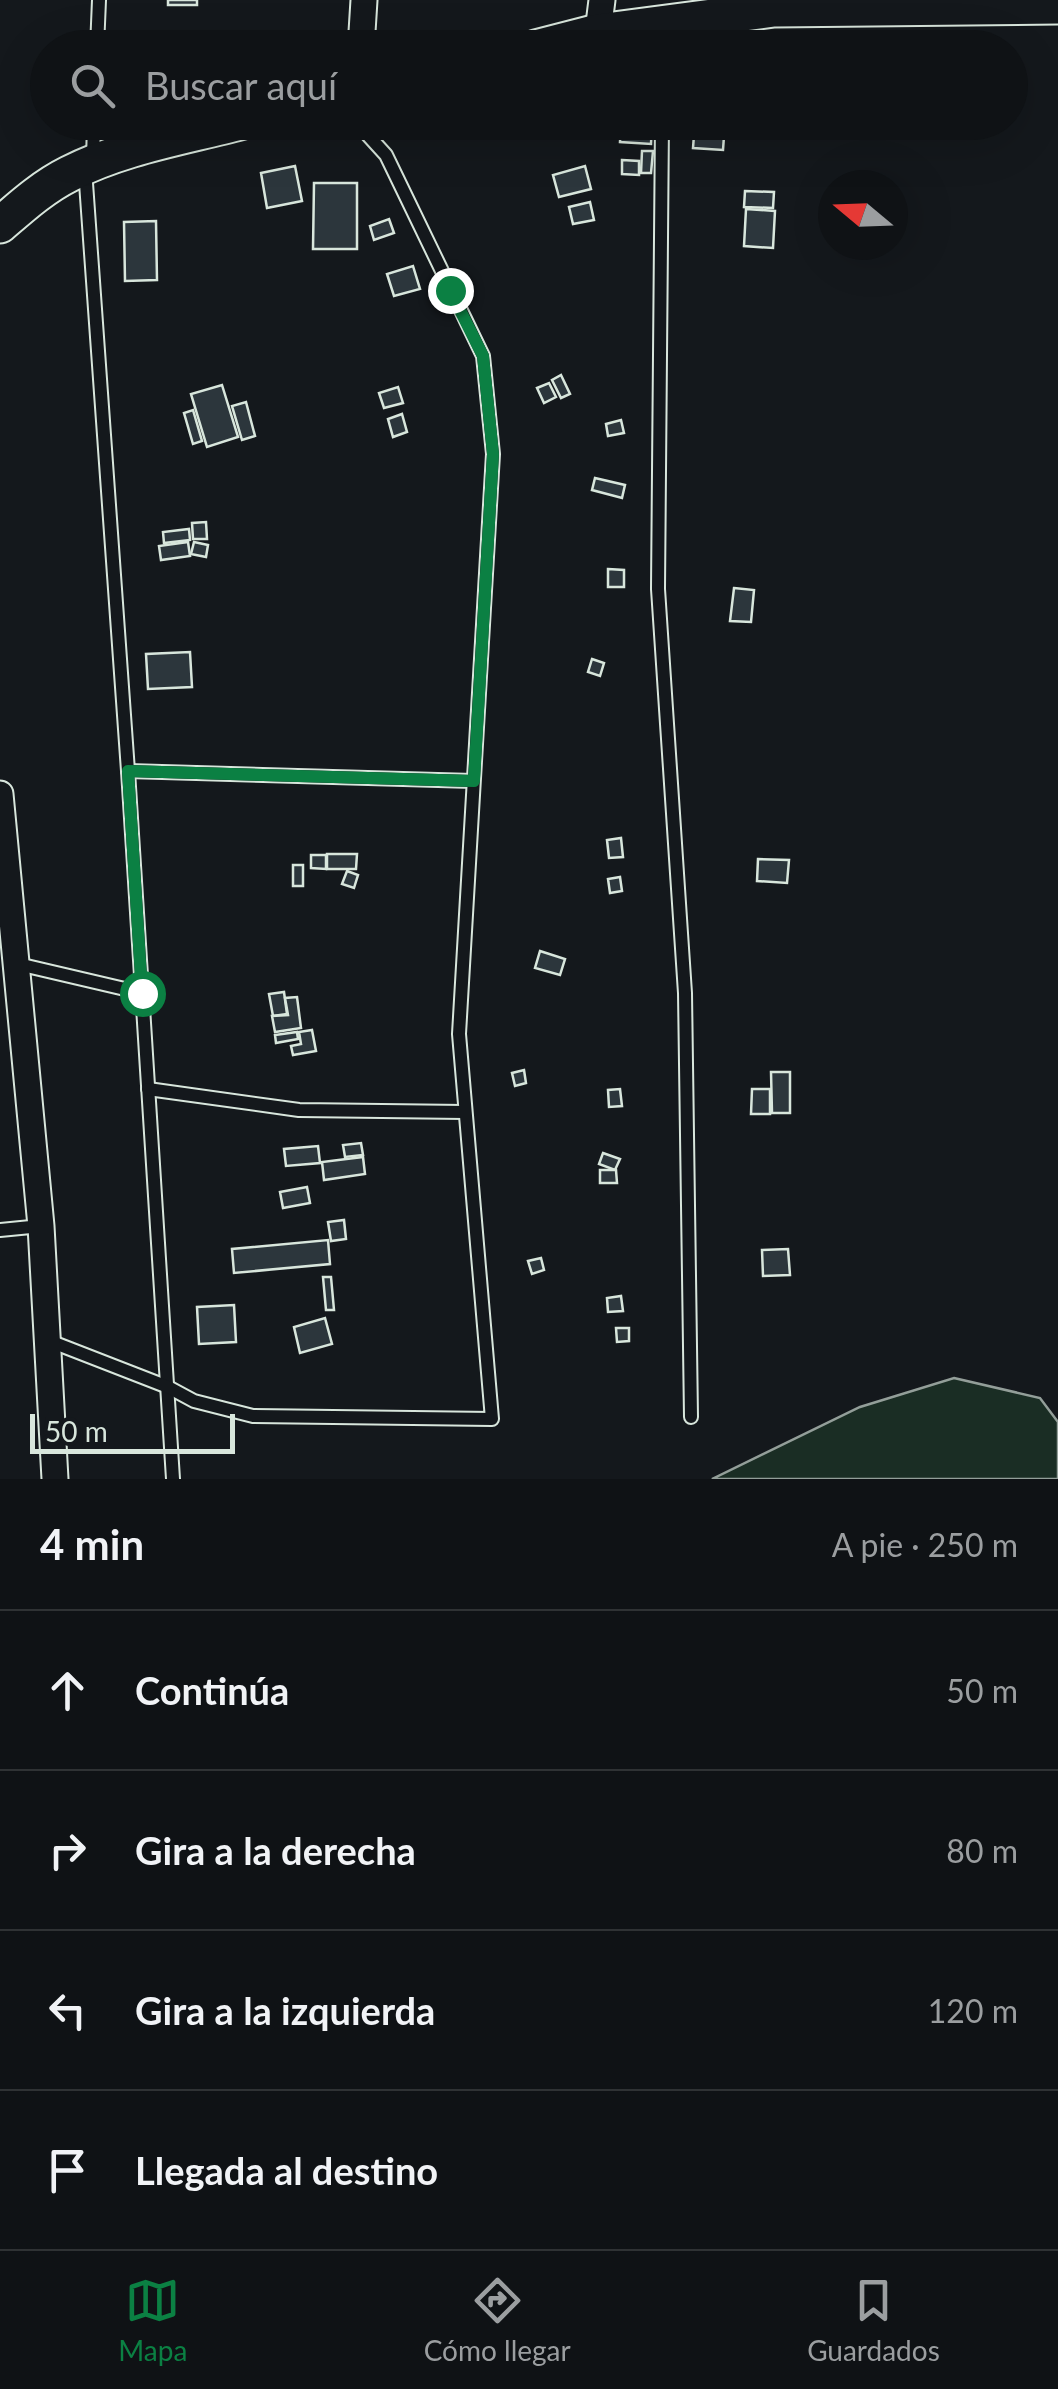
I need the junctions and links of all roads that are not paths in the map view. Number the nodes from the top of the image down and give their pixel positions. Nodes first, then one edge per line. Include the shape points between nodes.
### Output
1 (99, 0) edge
2 (364, 0) edge
3 (1058, 6) edge
4 (600, 16) edge
5 (98, 30) edge
6 (362, 30) edge
7 (572, 30) edge
8 (92, 140) edge
9 (170, 140) edge
10 (372, 140) edge
11 (662, 140) edge
12 (89, 165) junction
13 (0, 225) edge
14 (128, 771) junction
15 (474, 781) junction
16 (0, 794) edge
17 (11, 953) edge
18 (142, 993) junction
19 (148, 1089) junction
20 (465, 1112) junction
21 (40, 1226) junction
22 (0, 1230) edge
23 (47, 1340) junction
24 (168, 1387) junction
25 (691, 1416) dead end
26 (54, 1479) edge
27 (174, 1479) edge

1 - 5 lane
2 - 6 street
3 - 4 main road via 774,10 662,29
4 - 7 main road
8 - 12 lane
9 - 12 main road
10 - 15 lane via 386,155 483,356 493,454
11 - 25 lane via 658,589 685,993
12 - 13 main road via 31,198
12 - 14 lane
14 - 15 lane
14 - 18 lane
15 - 20 lane via 458,1034
16 - 17 street
17 - 18 lane
17 - 21 street
18 - 19 lane
19 - 20 lane via 299,1110
19 - 24 lane
20 - 24 lane via 492,1419 253,1416
21 - 22 lane
21 - 23 street
23 - 24 lane
23 - 26 street
24 - 27 lane

